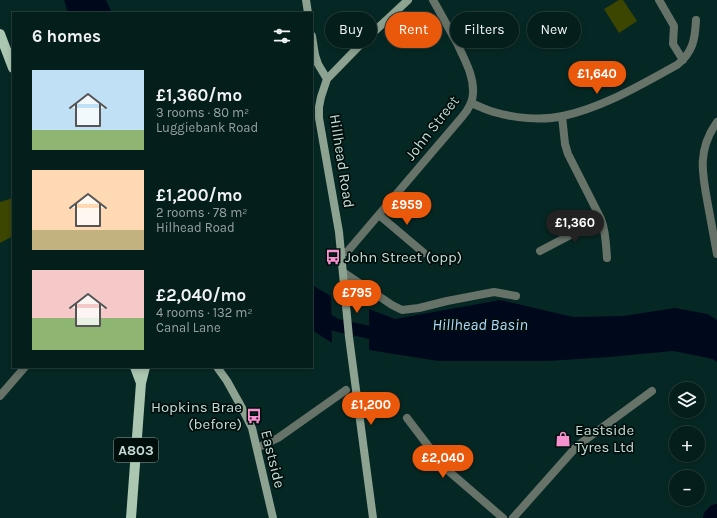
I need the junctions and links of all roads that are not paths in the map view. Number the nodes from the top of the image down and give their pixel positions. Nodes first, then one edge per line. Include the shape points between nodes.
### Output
1 (306, 0) edge
2 (408, 0) edge
3 (433, 0) edge
4 (659, 0) edge
5 (308, 12) edge
6 (696, 20) dead end
7 (0, 34) edge
8 (313, 42) edge
9 (683, 60) junction
10 (12, 65) edge
11 (327, 79) junction
12 (471, 103) junction
13 (562, 116) junction
14 (717, 122) edge
15 (378, 215) junction
16 (601, 219) junction
17 (540, 251) dead end
18 (341, 252) junction
19 (424, 253) dead end
20 (717, 254) edge
21 (607, 258) dead end
22 (343, 272) junction
23 (516, 296) dead end
24 (24, 368) edge
25 (135, 368) edge
26 (145, 368) edge
27 (218, 368) edge
28 (141, 383) junction
29 (346, 390) dead end
30 (2, 391) edge
31 (652, 391) dead end
32 (407, 418) dead end
33 (257, 448) junction
34 (131, 518) edge
35 (273, 518) edge
36 (373, 518) edge
37 (503, 518) edge
38 (513, 518) edge

1 - 5 street
2 - 11 street via 362,42
3 - 12 street, John Street via 469,69 473,86
4 - 9 street via 674,26 673,44
6 - 9 street via 693,45
7 - 10 main road
8 - 11 street via 318,64
9 - 13 street via 616,97
11 - 18 street, Hillhead Road via 319,107
12 - 13 street via 492,112 512,116
12 - 15 street, John Street via 468,110
13 - 16 street via 568,154
14 - 20 street via 706,141 702,164
15 - 18 street, John Street via 347,252
15 - 19 street
16 - 17 street
16 - 21 street via 606,238
18 - 22 street, Hillhead Road
22 - 23 street via 402,310 494,292
22 - 36 street, Hillhead Road
24 - 30 street
25 - 28 main road, A803
26 - 28 main road, A803
27 - 33 street, Eastside via 252,428
28 - 34 main road, A803
29 - 33 street via 278,438
31 - 38 street via 577,446
32 - 37 street via 445,468
33 - 35 street, Eastside

